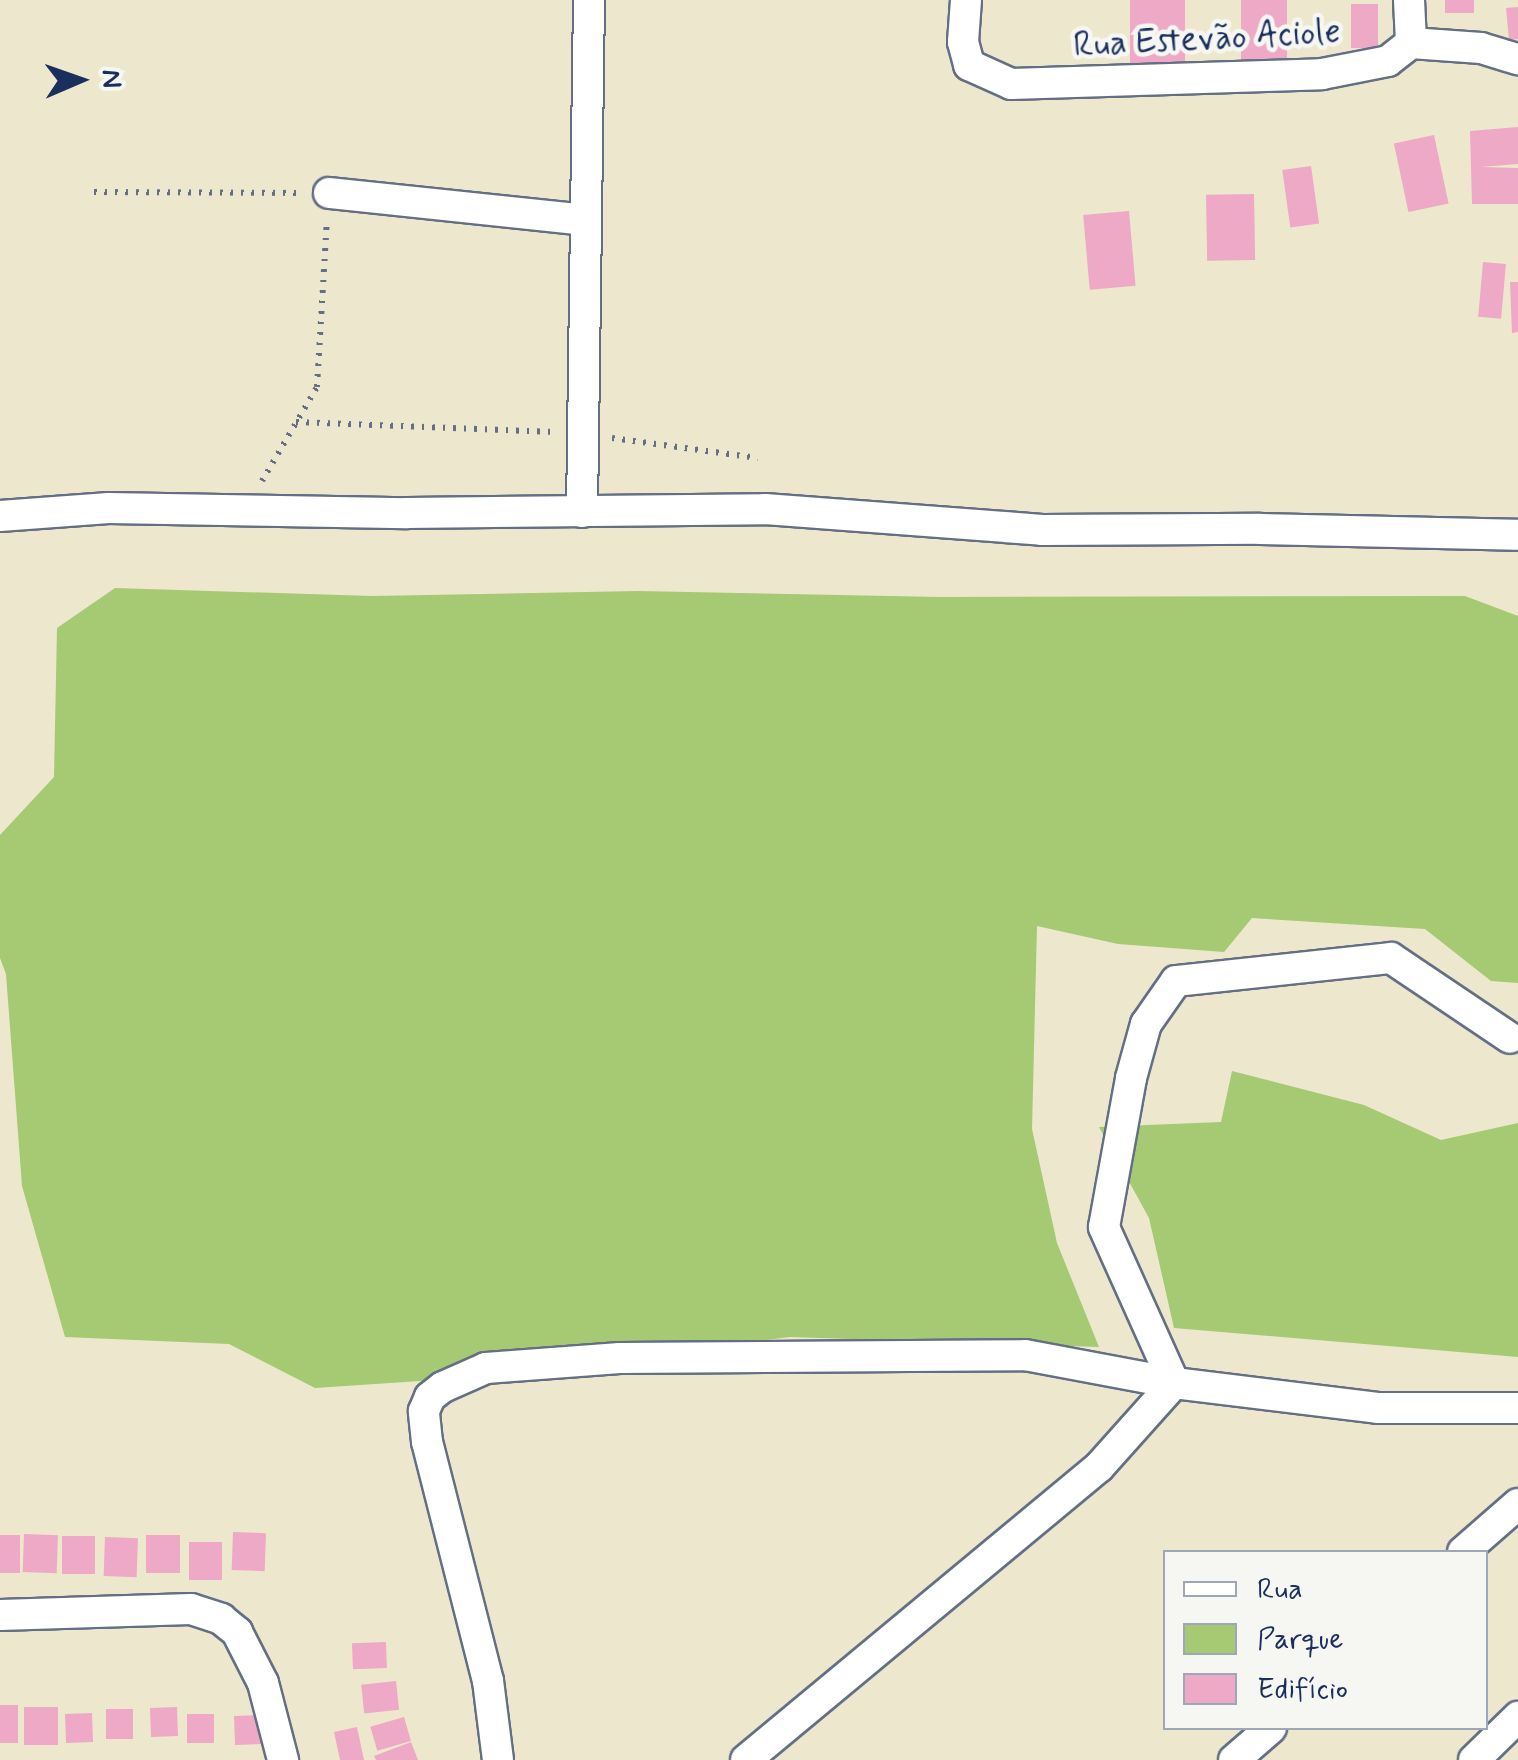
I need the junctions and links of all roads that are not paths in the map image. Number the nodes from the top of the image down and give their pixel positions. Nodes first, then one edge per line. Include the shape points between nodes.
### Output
1 (589, 0) edge
2 (966, 0) edge
3 (1409, 0) edge
4 (1410, 43) junction
5 (1518, 59) edge
6 (329, 193) road end
7 (586, 220) junction
8 (582, 512) junction
9 (36, 514) junction
10 (0, 516) edge
11 (1518, 536) edge
12 (0, 537) edge
13 (1510, 1038) dead end
14 (1174, 1384) junction
15 (1518, 1408) edge
16 (1518, 1504) edge
17 (1465, 1550) edge
18 (0, 1615) edge
19 (1518, 1717) edge
20 (1269, 1730) edge
21 (283, 1760) edge
22 (498, 1760) edge
23 (746, 1760) edge
24 (1234, 1760) edge
25 (1474, 1760) edge

1 - 7 street
2 - 4 street, Rua Estevão Aciole via 969,65 1011,84 1322,74 1388,61
3 - 4 street
4 - 5 street via 1480,48
6 - 7 street
7 - 8 street
8 - 9 street via 247,508
8 - 11 street via 766,508 1042,530
9 - 10 street
9 - 12 street
13 - 14 street via 1391,958 1176,981 1146,1024 1104,1226
14 - 15 street via 1378,1408
14 - 22 street via 1025,1355 602,1359 511,1364 455,1380 430,1398 424,1427 488,1681
14 - 23 street via 1099,1468
16 - 17 street
18 - 21 street via 191,1609 221,1619 237,1632 263,1683
19 - 25 street
20 - 24 street

